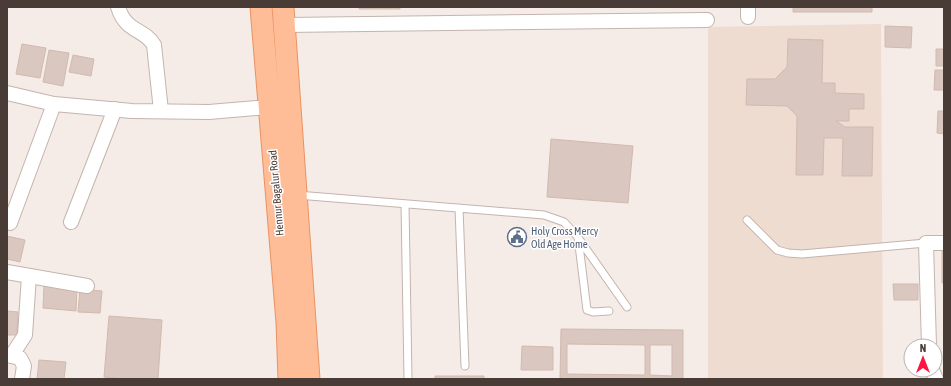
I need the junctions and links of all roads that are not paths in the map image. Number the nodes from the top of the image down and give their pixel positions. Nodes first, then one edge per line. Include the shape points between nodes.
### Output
1 (118, 7) edge
2 (261, 7) edge
3 (284, 16) edge
4 (707, 20) dead end
5 (7, 93) edge
6 (54, 104) junction
7 (269, 108) junction
8 (115, 109) junction
9 (161, 111) junction
10 (296, 195) junction
11 (405, 204) junction
12 (460, 208) junction
13 (747, 220) dead end
14 (71, 222) dead end
15 (10, 223) dead end
16 (578, 237) junction
17 (944, 243) edge
18 (926, 244) junction
19 (7, 272) edge
20 (30, 276) junction
21 (87, 286) dead end
22 (627, 307) dead end
23 (608, 311) dead end
24 (929, 338) edge
25 (9, 355) edge
26 (465, 366) dead end
27 (22, 379) edge
28 (289, 379) edge
29 (308, 379) edge
30 (408, 379) edge

1 - 9 street via 124,20 154,45
2 - 7 main road, Hennur Bagalur Road
3 - 4 street
3 - 10 main road, Hennur Bagalur Road
5 - 6 street
6 - 8 street
6 - 15 street
7 - 9 street via 209,112
7 - 28 main road, Hennur Bagalur Road via 286,307
8 - 9 street
8 - 14 street
10 - 11 lane
10 - 29 main road, Hennur Bagalur Road
11 - 12 lane
11 - 30 lane
12 - 16 lane via 544,215 564,222
12 - 26 lane
13 - 18 lane via 777,250 788,253
16 - 22 lane
16 - 23 lane via 587,310
17 - 18 street
18 - 24 street
19 - 20 street
20 - 21 street
20 - 25 street via 25,335
25 - 27 street via 20,358 24,366

